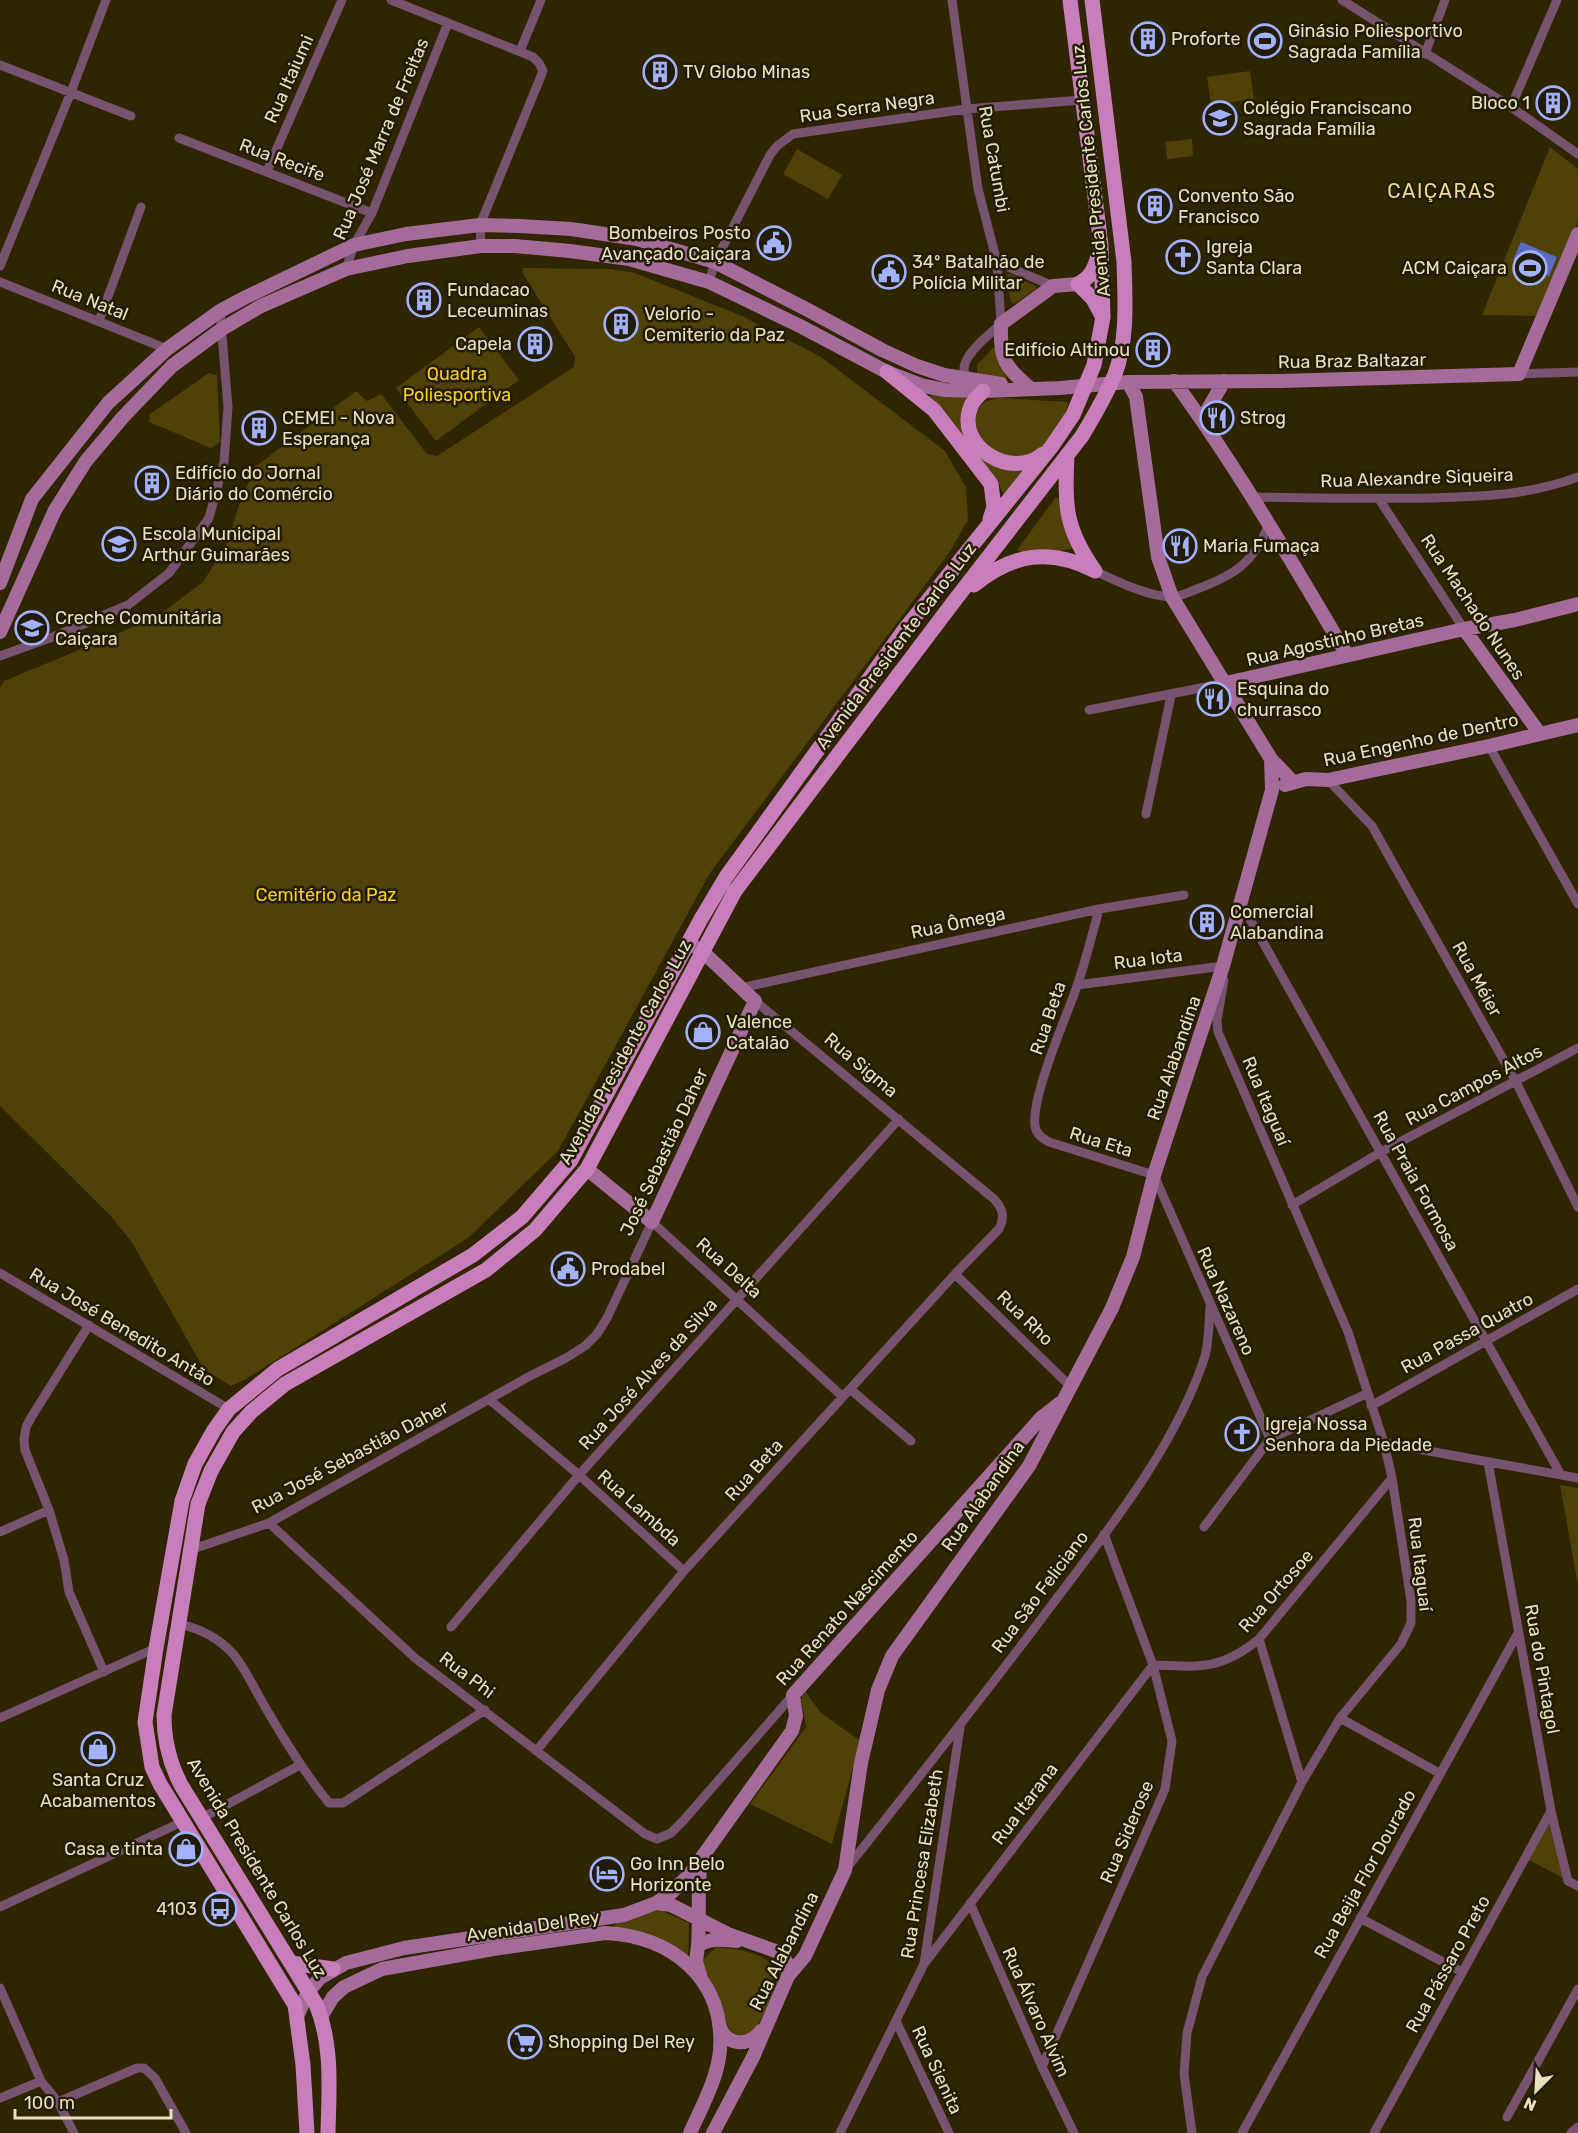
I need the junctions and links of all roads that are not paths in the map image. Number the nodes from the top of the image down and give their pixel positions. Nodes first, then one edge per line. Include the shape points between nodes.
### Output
1 (106, 0) edge
2 (342, 0) edge
3 (391, 0) edge
4 (541, 0) edge
5 (952, 0) edge
6 (1070, 0) edge
7 (1092, 0) edge
8 (1342, 0) edge
9 (1445, 0) edge
10 (1557, 0) edge
11 (448, 23) junction
12 (520, 51) junction
13 (1425, 54) junction
14 (0, 64) edge
15 (71, 92) junction
16 (1082, 100) junction
17 (1511, 107) junction
18 (966, 109) junction
19 (130, 116) dead end
20 (179, 138) dead end
21 (1578, 154) edge
22 (267, 171) junction
23 (141, 207) dead end
24 (372, 213) junction
25 (480, 225) junction
26 (1578, 234) edge
27 (354, 245) junction
28 (1101, 245) junction
29 (481, 246) junction
30 (715, 262) junction
31 (997, 262) junction
32 (0, 266) edge
33 (346, 269) junction
34 (0, 282) edge
35 (709, 282) junction
36 (1078, 284) junction
37 (1053, 286) junction
38 (220, 311) junction
39 (1103, 317) junction
40 (99, 321) junction
41 (1001, 324) junction
42 (222, 329) junction
43 (167, 349) junction
44 (887, 372) junction
45 (1578, 372) edge
46 (1519, 375) junction
47 (967, 379) junction
48 (1174, 381) junction
49 (1224, 381) junction
50 (1125, 382) junction
51 (1148, 382) junction
52 (1030, 388) junction
53 (983, 391) junction
54 (1136, 397) junction
55 (108, 403) junction
56 (123, 417) junction
57 (1207, 426) junction
58 (1053, 446) junction
59 (1067, 455) junction
60 (1578, 477) edge
61 (1254, 497) junction
62 (1379, 499) junction
63 (989, 522) junction
64 (1269, 523) junction
65 (1095, 571) junction
66 (2, 573) edge
67 (24, 578) junction
68 (1172, 597) junction
69 (955, 600) junction
70 (1578, 604) edge
71 (1464, 629) junction
72 (0, 632) edge
73 (1347, 655) junction
74 (0, 656) edge
75 (1226, 684) junction
76 (1171, 696) junction
77 (1094, 710) dead end
78 (1578, 725) edge
79 (1540, 734) junction
80 (1490, 746) junction
81 (1271, 759) junction
82 (1328, 780) junction
83 (1293, 782) junction
84 (1272, 790) junction
85 (1146, 814) dead end
86 (1184, 895) dead end
87 (1241, 903) junction
88 (1578, 904) edge
89 (1100, 909) junction
90 (695, 947) junction
91 (1222, 969) junction
92 (1077, 985) junction
93 (741, 988) junction
94 (755, 1001) junction
95 (1578, 1048) edge
96 (1516, 1083) junction
97 (898, 1119) junction
98 (1040, 1137) joint
99 (1381, 1152) junction
100 (587, 1169) junction
101 (1154, 1175) junction
102 (1292, 1205) junction
103 (1578, 1207) edge
104 (1004, 1219) joint
105 (652, 1222) junction
106 (0, 1273) edge
107 (955, 1274) junction
108 (1578, 1289) edge
109 (737, 1299) junction
110 (1210, 1306) junction
111 (89, 1325) junction
112 (1486, 1341) junction
113 (1071, 1387) junction
114 (847, 1393) junction
115 (1368, 1393) junction
116 (490, 1400) junction
117 (1064, 1400) junction
118 (1371, 1406) junction
119 (229, 1410) junction
120 (1270, 1439) junction
121 (911, 1441) dead end
122 (1384, 1443) junction
123 (1488, 1462) junction
124 (579, 1475) junction
125 (1561, 1475) junction
126 (1392, 1478) junction
127 (1578, 1478) edge
128 (49, 1510) junction
129 (269, 1523) junction
130 (1204, 1527) dead end
131 (0, 1532) edge
132 (1104, 1534) junction
133 (190, 1550) junction
134 (684, 1571) junction
135 (178, 1624) junction
136 (451, 1627) dead end
137 (1518, 1633) junction
138 (1259, 1639) junction
139 (156, 1648) junction
140 (1153, 1665) junction
141 (104, 1672) junction
142 (793, 1695) junction
143 (485, 1710) junction
144 (0, 1718) edge
145 (1340, 1718) junction
146 (960, 1726) junction
147 (537, 1750) junction
148 (300, 1765) junction
149 (1439, 1773) junction
150 (1302, 1782) junction
151 (1551, 1811) junction
152 (202, 1818) junction
153 (184, 1821) junction
154 (657, 1839) joint
155 (701, 1857) junction
156 (845, 1870) junction
157 (1578, 1886) edge
158 (656, 1903) junction
159 (970, 1903) junction
160 (0, 1907) edge
161 (1360, 1918) junction
162 (700, 1920) junction
163 (745, 1941) junction
164 (698, 1946) junction
165 (291, 1963) junction
166 (924, 1964) junction
167 (333, 1969) junction
168 (1462, 1972) junction
169 (788, 1976) junction
170 (702, 1980) junction
171 (0, 1988) edge
172 (1578, 1989) edge
173 (308, 1992) junction
174 (298, 2014) junction
175 (321, 2018) junction
176 (896, 2021) junction
177 (719, 2022) junction
178 (766, 2026) junction
179 (1042, 2067) junction
180 (41, 2081) junction
181 (0, 2098) edge
182 (58, 2102) junction
183 (1507, 2117) dead end
184 (1578, 2127) edge
185 (74, 2133) edge
186 (186, 2133) edge
187 (308, 2133) edge
188 (328, 2133) edge
189 (690, 2133) edge
190 (712, 2133) edge
191 (840, 2133) edge
192 (949, 2133) edge
193 (1074, 2133) edge
194 (1192, 2133) edge
195 (1242, 2133) edge
196 (1374, 2133) edge
197 (1571, 2133) edge

1 - 15 street
2 - 22 street, Rua Itaiumi
3 - 11 street
4 - 12 street
5 - 18 street, Rua Catumbi
6 - 16 main road, Avenida Presidente Carlos Luz
7 - 59 main road, Avenida Presidente Carlos Luz via 1124,262 1125,304 1116,372 1097,412
8 - 13 street
9 - 13 street
10 - 17 street
11 - 12 street
11 - 24 street, Rua José Marra de Freitas
12 - 25 street via 533,57 543,71
13 - 17 street
14 - 15 street
15 - 19 street
15 - 32 street
16 - 18 street, Rua Serra Negra
16 - 28 main road, Avenida Presidente Carlos Luz
17 - 21 street
18 - 30 street, Rua Serra Negra via 802,132 785,139 770,155
18 - 31 street, Rua Catumbi via 978,189
20 - 22 street, Rua Recife
22 - 24 street, Rua Recife
23 - 40 street
24 - 27 street, Rua José Marra de Freitas
25 - 27 street
25 - 29 street
25 - 30 street via 571,229 637,239
26 - 46 street
27 - 33 street, Rua José Marra de Freitas
27 - 38 street
28 - 36 main road via 1094,270
28 - 39 main road, Avenida Presidente Carlos Luz
29 - 33 street
29 - 35 street via 570,251 629,260
30 - 35 street, Rua Serra Negra
30 - 47 street via 891,354 944,375
31 - 37 street
31 - 41 street, Rua Catumbi
33 - 42 street via 261,306
34 - 40 street, Rua Natal
35 - 44 street
36 - 37 street
36 - 39 main road
37 - 41 street
38 - 42 street
38 - 43 street
39 - 58 main road, Avenida Presidente Carlos Luz via 1094,365 1073,415
40 - 43 street, Rua Natal
41 - 47 street via 966,361
41 - 52 street, Rua Catumbi via 1000,346 1006,364
42 - 56 street via 172,366
42 - 74 street via 227,418 224,462 209,518 169,573 128,605
43 - 55 street
44 - 53 street via 924,386
44 - 63 main road via 933,410 991,484 994,507
45 - 46 street, Rua Braz Baltazar
46 - 49 street, Rua Braz Baltazar
47 - 52 street
48 - 49 street, Rua Braz Baltazar
48 - 51 street, Rua Braz Baltazar
48 - 57 street
49 - 57 street via 1208,409
50 - 51 street, Rua Braz Baltazar
50 - 52 street, Rua Braz Baltazar
50 - 54 street
51 - 54 street
52 - 53 street
53 - 58 main road via 972,404 969,422 976,444 990,457 1020,463 1039,457
54 - 68 street via 1158,556
55 - 56 street
55 - 66 street via 32,499
56 - 67 street via 86,461 55,510
57 - 61 street
58 - 63 main road, Avenida Presidente Carlos Luz
59 - 65 main road via 1066,496 1071,530
59 - 69 main road, Avenida Presidente Carlos Luz
60 - 62 street, Rua Alexandre Siqueira via 1549,488 1495,495
61 - 62 street, Rua Alexandre Siqueira
61 - 64 street
62 - 71 street, Rua Machado Nunes
63 - 90 main road, Avenida Presidente Carlos Luz via 905,629 726,877
64 - 68 street via 1254,554 1233,573
64 - 73 street
65 - 68 street via 1144,591
65 - 69 main road via 1054,557 1015,560 987,574
66 - 67 street
67 - 72 street
68 - 75 street
69 - 90 main road, Avenida Presidente Carlos Luz
70 - 71 street, Rua Agostinho Bretas
71 - 73 street, Rua Agostinho Bretas
71 - 79 street, Rua Machado Nunes
73 - 75 street, Rua Agostinho Bretas
75 - 76 street, Rua Agostinho Bretas
75 - 81 street
76 - 77 street, Rua Agostinho Bretas
76 - 85 street
78 - 79 street, Rua Engenho de Dentro
79 - 80 street, Rua Engenho de Dentro
80 - 82 street, Rua Engenho de Dentro
80 - 88 street
81 - 83 street
81 - 84 street, Rua Alabandina
82 - 83 street, Rua Engenho de Dentro
82 - 96 street, Rua Méier via 1372,826
83 - 84 street, Rua Engenho de Dentro
84 - 87 street, Rua Alabandina
86 - 89 street, Rua Ômega
87 - 91 street, Rua Alabandina
87 - 99 street, Rua Praia Formosa
89 - 92 street, Rua Beta
89 - 93 street, Rua Ômega
90 - 93 street, Rua Sigma
90 - 100 main road, Avenida Presidente Carlos Luz
90 - 119 main road, Avenida Presidente Carlos Luz via 572,1160 522,1217 473,1255 278,1369
91 - 92 street, Rua Iota
91 - 101 street, Rua Alabandina
91 - 102 street, Rua Itaguaí via 1218,1032
92 - 98 street, Rua Beta via 1038,1097 1034,1119
93 - 94 street, Rua Sigma
94 - 97 street, Rua Sigma
94 - 105 street, José Sebastião Daher
95 - 96 street, Rua Campos Altos
96 - 99 street, Rua Campos Altos
96 - 103 street, Rua Méier
97 - 104 street, Rua Sigma via 994,1199
97 - 109 street, Rua José Alves da Silva
98 - 101 street, Rua Eta via 1066,1149
99 - 102 street, Rua Campos Altos
99 - 112 street, Rua Praia Formosa
100 - 105 street, Rua Delta
100 - 133 main road, Avenida Presidente Carlos Luz via 535,1230 486,1270 285,1384 251,1412 232,1432 211,1471 198,1504
101 - 110 street, Rua Nazareno
101 - 113 street, Rua Alabandina via 1133,1257
102 - 115 street, Rua Itaguaí via 1348,1332
104 - 107 street, Rua Beta
105 - 109 street, Rua Delta
105 - 116 street, José Sebastião Daher via 597,1334 566,1358
106 - 111 street, Rua José Benedito Antão
107 - 113 street, Rua Rho
107 - 114 street, Rua Beta
108 - 112 street, Rua Passa Quatro
109 - 114 street, Rua Delta
109 - 124 street, Rua José Alves da Silva
110 - 120 street, Rua Nazareno
110 - 132 street, Rua São Feliciano via 1205,1354 1189,1396 1152,1465
111 - 119 street, Rua José Benedito Antão
111 - 128 street via 26,1427 25,1450
112 - 118 street, Rua Passa Quatro
112 - 125 street, Rua Praia Formosa
113 - 117 street, Rua Alabandina
114 - 121 street, Rua Delta
114 - 134 street, Rua Beta
115 - 118 street, Rua Itaguaí
115 - 120 street
116 - 124 street, Rua Lambda
116 - 129 street, Rua José Sebastião Daher
117 - 142 street, Rua Renato Nascimento via 1041,1418
117 - 156 street, Rua Alabandina via 1029,1466 892,1656 878,1690 861,1763
118 - 122 street, Rua Itaguaí
119 - 139 main road, Avenida Presidente Carlos Luz via 195,1464 182,1501
120 - 130 street
122 - 123 street
122 - 126 street, Rua Itaguaí
123 - 125 street
123 - 137 street, Rua do Pintagol
124 - 134 street, Rua Lambda
124 - 136 street, Rua José Alves da Silva
125 - 127 street
126 - 138 street, Rua Ortosoe
126 - 145 street, Rua Itaguaí via 1411,1623 1401,1644
128 - 131 street
128 - 141 street via 69,1592
129 - 133 street, Rua José Sebastião Daher
129 - 143 street, Rua Phi via 416,1658
132 - 140 street, Rua Siderose
132 - 146 street, Rua São Feliciano
133 - 135 main road, Avenida Presidente Carlos Luz
134 - 147 street, Rua Beta
135 - 148 street via 206,1633 235,1656
135 - 152 main road, Avenida Presidente Carlos Luz via 164,1732 172,1767
137 - 149 street, Rua Beija Flor Dourado
137 - 151 street, Rua do Pintagol
138 - 140 street, Rua Ortosoe via 1222,1662
138 - 150 street
139 - 141 street
139 - 153 main road, Avenida Presidente Carlos Luz via 145,1722 147,1744 156,1776
140 - 159 street, Rua Itarana
140 - 179 street, Rua Siderose via 1172,1741 1165,1789
141 - 144 street
142 - 154 street, Rua Renato Nascimento via 683,1821
142 - 155 street, Avenida Del Rey via 796,1716 792,1731
143 - 147 street, Rua Phi
143 - 148 street via 343,1803 329,1803
145 - 149 street
145 - 150 street, Rua Itaguaí
146 - 156 street, Rua São Feliciano
146 - 166 street, Rua Princesa Elizabeth
147 - 154 street, Rua Phi via 645,1834
148 - 152 street
149 - 161 street, Rua Beija Flor Dourado
150 - 194 street, Rua Itaguaí via 1202,1977 1187,2033 1184,2074
151 - 157 street, Rua do Pintagol via 1568,1881
151 - 168 street, Rua Pássaro Preto
152 - 165 main road, Avenida Presidente Carlos Luz
153 - 160 street
153 - 174 main road, Avenida Presidente Carlos Luz
155 - 158 street, Avenida Del Rey via 682,1883
155 - 162 street
156 - 169 street, Rua Alabandina via 805,1956
158 - 162 street via 671,1905
158 - 167 street, Avenida Del Rey via 603,1919 374,1954
159 - 166 street, Rua Itarana
159 - 179 street, Rua Álvaro Alvim
161 - 168 street
161 - 195 street, Rua Beija Flor Dourado
162 - 163 street
162 - 164 street
163 - 164 street via 711,1940
163 - 169 street via 781,1953 788,1965
164 - 170 street via 696,1962
165 - 167 main road
165 - 173 main road, Avenida Presidente Carlos Luz
166 - 176 street, Rua Princesa Elizabeth
167 - 173 street, Avenida Del Rey
168 - 196 street, Rua Pássaro Preto
169 - 178 street, Rua Alabandina
170 - 175 street, Avenida Del Rey via 670,1950 640,1938 605,1933 382,1969 344,1987
170 - 177 street, Avenida Del Rey
171 - 180 street
172 - 183 street
173 - 174 street, Avenida Del Rey
173 - 175 main road, Avenida Presidente Carlos Luz
174 - 187 main road, Avenida Presidente Carlos Luz
175 - 188 main road, Avenida Presidente Carlos Luz via 330,2059
176 - 191 street, Rua Princesa Elizabeth
176 - 192 street, Rua Sienita
177 - 178 street via 726,2037 738,2042 750,2042
177 - 189 street, Avenida Del Rey via 716,2068
178 - 190 street, Rua Alabandina
179 - 193 street, Rua Álvaro Alvim
180 - 181 street
180 - 182 street
182 - 185 street
182 - 186 street via 144,2068 155,2078
184 - 197 street

